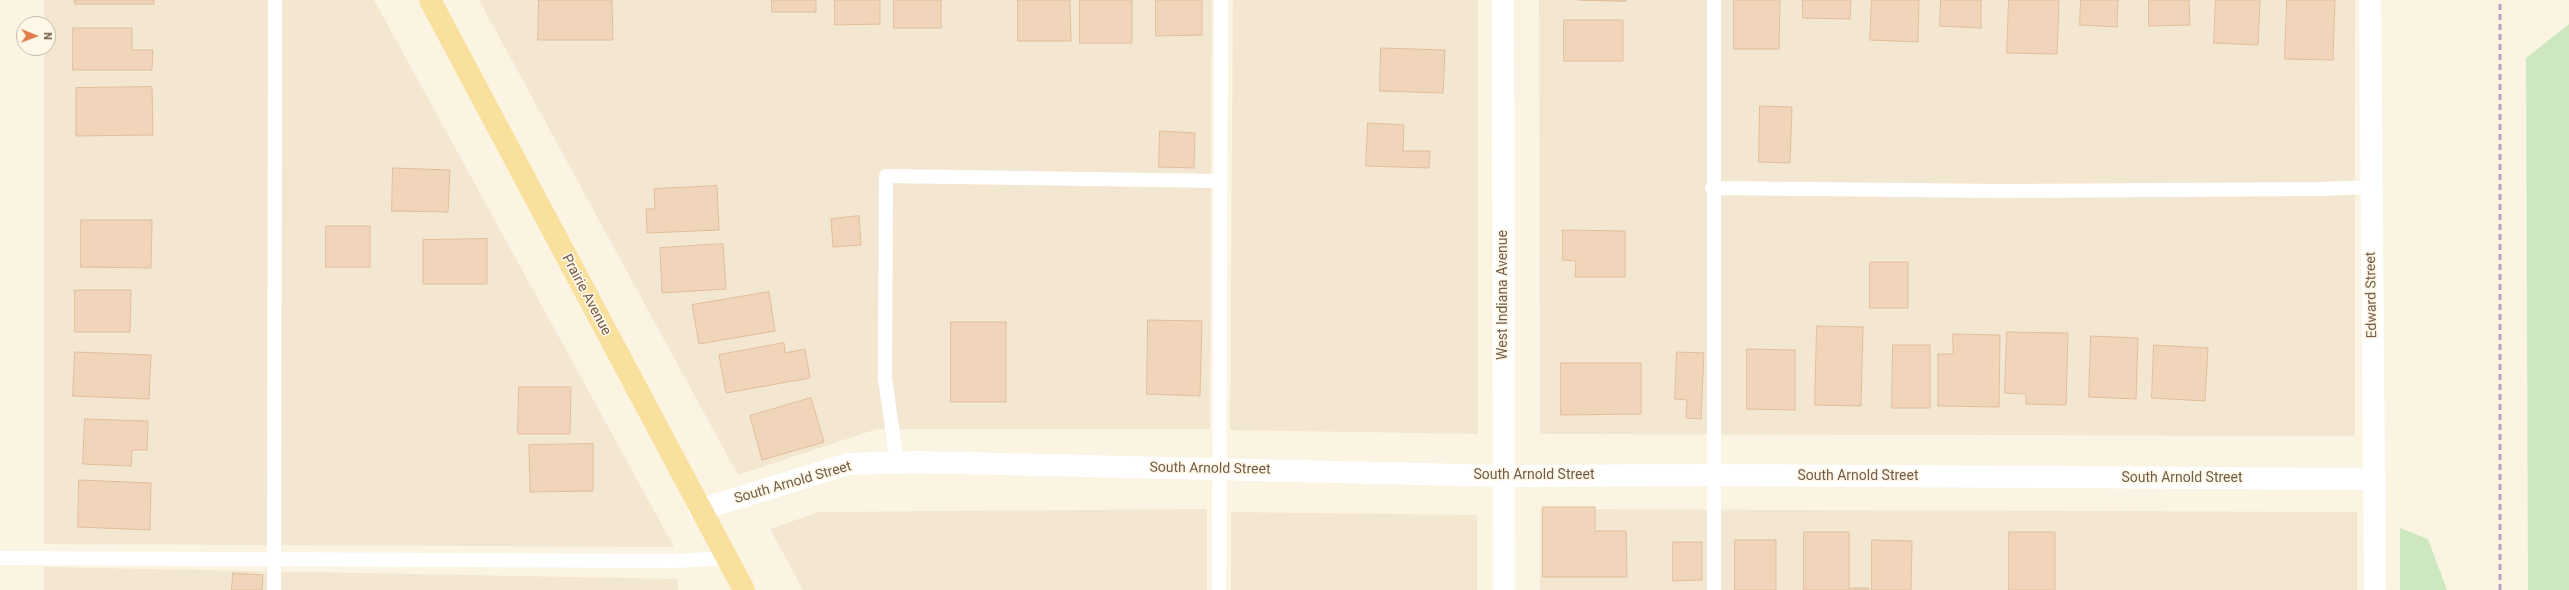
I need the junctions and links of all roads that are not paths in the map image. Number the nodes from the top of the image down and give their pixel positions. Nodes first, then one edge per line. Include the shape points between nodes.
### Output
1 (275, 0) edge
2 (430, 0) edge
3 (1222, 0) edge
4 (1503, 0) edge
5 (1714, 0) edge
6 (2370, 0) edge
7 (1221, 180) junction
8 (2370, 187) junction
9 (1712, 188) junction
10 (897, 463) junction
11 (1220, 470) junction
12 (1714, 475) junction
13 (1504, 476) junction
14 (2375, 479) junction
15 (699, 510) junction
16 (0, 558) edge
17 (274, 558) junction
18 (725, 558) junction
19 (274, 590) edge
20 (744, 590) edge
21 (1219, 590) edge
22 (1504, 590) edge
23 (1714, 590) edge
24 (2375, 590) edge

1 - 17 lane
2 - 15 main road, Prairie Avenue
3 - 7 lane
4 - 13 street, West Indiana Avenue
5 - 9 lane
6 - 8 street, Edward Street
7 - 10 lane via 886,176 885,378
7 - 11 lane
8 - 9 lane via 2003,191
8 - 14 street, Edward Street
9 - 12 lane
10 - 11 street, South Arnold Street
10 - 15 street, South Arnold Street via 848,464
11 - 13 street, South Arnold Street
11 - 21 lane
12 - 13 street, South Arnold Street
12 - 14 street, South Arnold Street
12 - 23 lane
13 - 22 street, West Indiana Avenue
14 - 24 street, Edward Street
15 - 18 main road, Prairie Avenue
16 - 17 lane
17 - 18 lane via 676,561
17 - 19 lane
18 - 20 main road, Prairie Avenue

